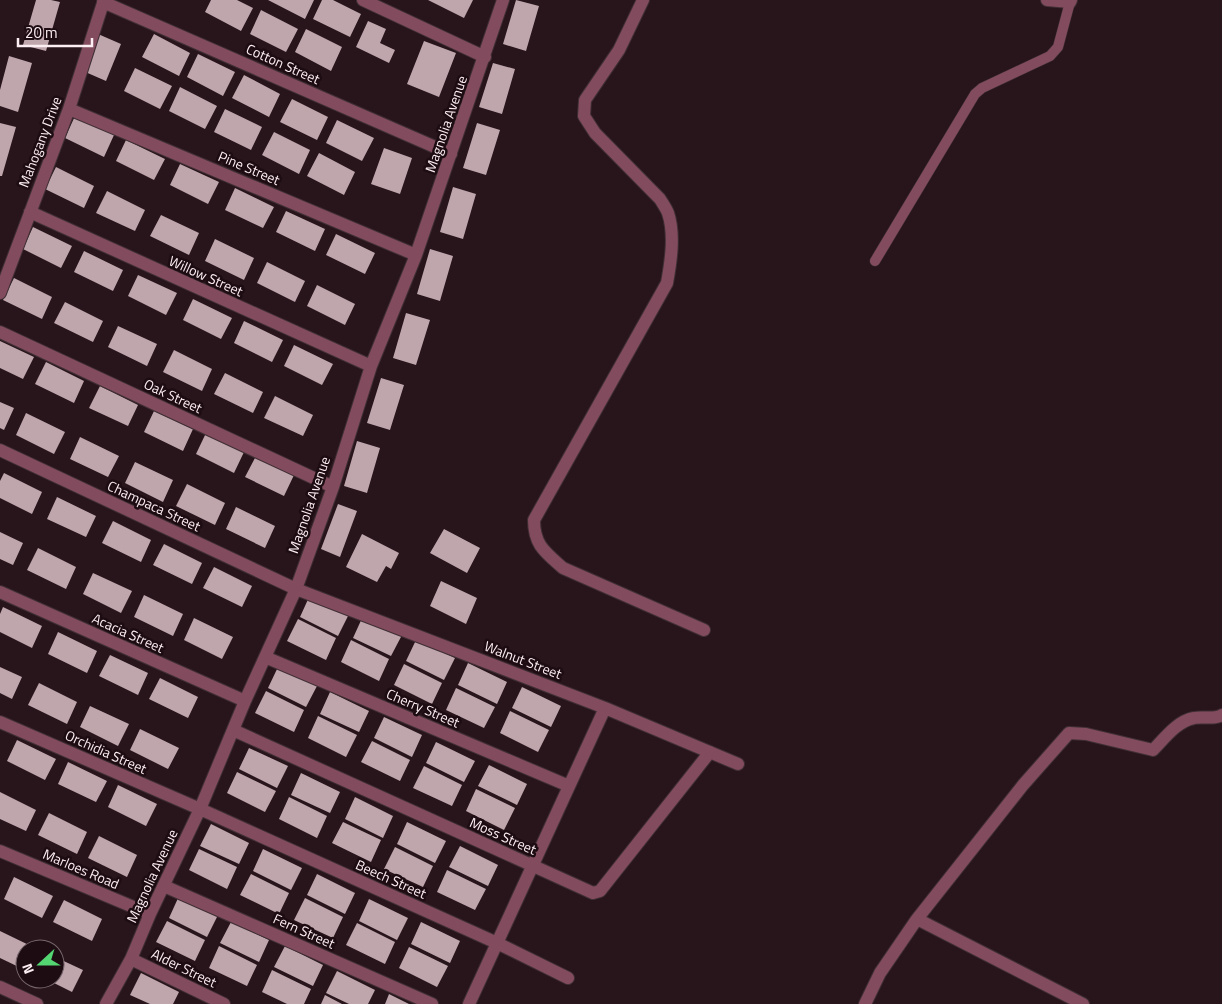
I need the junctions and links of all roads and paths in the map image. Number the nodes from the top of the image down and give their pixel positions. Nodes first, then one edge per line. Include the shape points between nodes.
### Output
1 (363, 0) edge
2 (503, 0) edge
3 (643, 0) edge
4 (1047, 0) edge
5 (104, 1) edge
6 (1070, 1) edge
7 (485, 56) junction
8 (69, 109) junction
9 (451, 154) junction
10 (30, 212) junction
11 (416, 255) junction
12 (875, 261) dead end
13 (0, 293) edge
14 (0, 332) edge
15 (371, 366) junction
16 (0, 450) edge
17 (333, 487) junction
18 (296, 589) junction
19 (0, 592) edge
20 (704, 630) dead end
21 (265, 657) junction
22 (245, 701) junction
23 (605, 708) junction
24 (1222, 715) edge
25 (0, 722) edge
26 (233, 730) junction
27 (710, 752) junction
28 (738, 764) dead end
29 (569, 786) junction
30 (200, 809) junction
31 (0, 851) edge
32 (533, 866) junction
33 (164, 886) junction
34 (150, 914) junction
35 (917, 919) junction
36 (497, 943) junction
37 (131, 958) junction
38 (568, 978) dead end
39 (0, 987) edge
40 (21, 1000) edge
41 (37, 1004) edge
42 (106, 1004) edge
43 (224, 1004) edge
44 (432, 1004) edge
45 (469, 1004) edge
46 (865, 1004) edge
47 (1083, 1004) edge

1 - 7 street
2 - 7 street, Magnolia Avenue
3 - 20 street via 619,50 585,100 584,116 595,133 660,199 668,212 671,229 667,283 534,520 534,534 544,552 563,568
4 - 6 street
5 - 8 street, Mahogany Drive
5 - 9 street, Cotton Street
6 - 12 lane via 1058,47 1050,56 982,88 976,94
7 - 9 street, Magnolia Avenue
8 - 10 street, Mahogany Drive
8 - 11 street, Pine Street
9 - 11 street, Magnolia Avenue
10 - 13 street, Mahogany Drive
10 - 15 street, Willow Street
11 - 15 street, Magnolia Avenue
14 - 17 street, Oak Street
15 - 17 street, Magnolia Avenue
16 - 18 street, Champaca Street
17 - 18 street, Magnolia Avenue
18 - 21 street, Magnolia Avenue
18 - 23 street, Walnut Street
19 - 22 street, Acacia Street
21 - 22 street, Magnolia Avenue
21 - 29 street, Cherry Street
22 - 26 street, Magnolia Avenue
23 - 27 street, Walnut Street
23 - 29 street
24 - 35 street via 1180,723 1153,750 1086,734 1068,733
25 - 30 street, Orchidia Street
26 - 30 street, Magnolia Avenue
26 - 32 street, Moss Street
27 - 28 street, Walnut Street
27 - 32 street, Moss Street via 600,891 592,893
29 - 32 street
30 - 33 street, Magnolia Avenue
30 - 36 street, Beech Street
31 - 34 street, Marloes Road
32 - 36 street
33 - 34 street, Magnolia Avenue
33 - 44 street, Fern Street
34 - 37 street, Magnolia Avenue
35 - 46 street via 880,973
35 - 47 street
36 - 38 street, Beech Street
36 - 45 street
37 - 42 street, Magnolia Avenue
37 - 43 street, Alder Street
39 - 40 street
40 - 41 street

